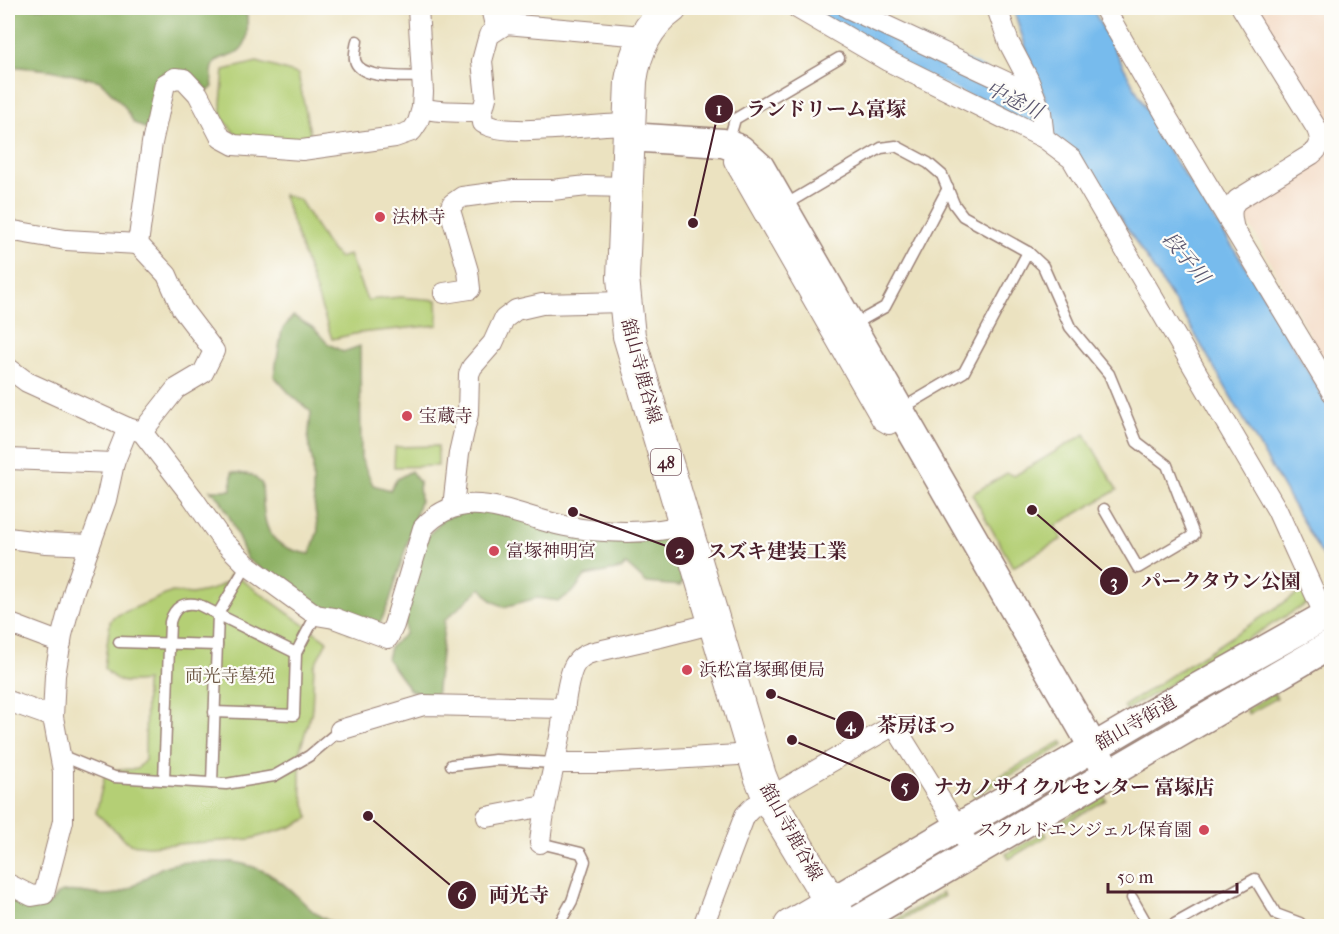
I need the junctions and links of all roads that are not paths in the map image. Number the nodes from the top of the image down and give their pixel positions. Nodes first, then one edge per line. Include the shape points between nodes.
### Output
1 (418, 8) edge
2 (491, 8) edge
3 (671, 8) edge
4 (796, 8) edge
5 (848, 8) edge
6 (997, 8) edge
7 (1104, 8) edge
8 (1242, 8) edge
9 (506, 24) junction
10 (357, 40) dead end
11 (643, 41) junction
12 (839, 58) dead end
13 (422, 77) junction
14 (1037, 104) junction
15 (422, 108) junction
16 (482, 113) junction
17 (628, 130) junction
18 (1044, 138) junction
19 (734, 147) junction
20 (626, 187) junction
21 (948, 188) junction
22 (782, 206) junction
23 (1233, 225) junction
24 (8, 230) edge
25 (138, 244) junction
26 (1028, 252) junction
27 (444, 293) dead end
28 (624, 302) junction
29 (851, 326) junction
30 (8, 368) edge
31 (1332, 392) edge
32 (901, 413) junction
33 (135, 430) junction
34 (8, 459) edge
35 (114, 463) junction
36 (453, 507) junction
37 (1104, 509) dead end
38 (684, 525) junction
39 (8, 538) edge
40 (90, 545) junction
41 (247, 566) junction
42 (1330, 613) edge
43 (218, 614) junction
44 (316, 615) junction
45 (8, 623) edge
46 (714, 623) junction
47 (119, 642) dead end
48 (61, 643) junction
49 (169, 644) junction
50 (1332, 644) edge
51 (217, 645) junction
52 (296, 653) junction
53 (8, 701) edge
54 (565, 708) junction
55 (214, 712) junction
56 (53, 717) junction
57 (340, 730) joint
58 (1093, 748) junction
59 (752, 750) junction
60 (60, 754) junction
61 (555, 763) junction
62 (451, 765) dead end
63 (1108, 773) junction
64 (164, 780) junction
65 (212, 783) junction
66 (769, 798) junction
67 (544, 806) junction
68 (487, 817) dead end
69 (958, 827) junction
70 (540, 843) joint
71 (974, 852) junction
72 (8, 884) edge
73 (1132, 898) dead end
74 (841, 918) edge
75 (558, 927) edge
76 (703, 927) edge
77 (790, 927) edge
78 (1148, 927) edge
79 (1171, 927) edge
80 (1302, 927) edge

1 - 13 street
2 - 9 street via 494,21
3 - 11 main road, 舘山寺鹿谷線 / 48
4 - 18 street via 888,61
5 - 14 street
6 - 14 street
7 - 23 street
8 - 23 street via 1321,138 1318,150 1236,200 1231,214
9 - 11 street via 630,34
9 - 16 street via 489,35 482,61 486,98
10 - 13 lane via 355,61 361,70
11 - 17 main road, 舘山寺鹿谷線 / 48 via 633,68
12 - 19 lane via 735,119
13 - 15 street
14 - 18 street
15 - 16 street
15 - 25 street via 412,131 395,137 302,150 234,145 221,138 198,94 184,79 175,78 165,84
16 - 17 street via 487,126 506,129
17 - 19 street
17 - 20 main road, 舘山寺鹿谷線 / 48
18 - 42 street via 1076,163 1277,510 1320,605
19 - 22 street via 760,167
19 - 32 street via 734,161 882,420 890,424
20 - 27 street via 510,190 456,200 450,216 470,289
20 - 28 main road, 舘山寺鹿谷線 / 48
21 - 22 lane via 942,175 928,163 903,149 888,146
21 - 26 lane via 963,216
21 - 29 lane via 885,307
22 - 29 street
23 - 31 street
24 - 25 street via 66,240
25 - 33 street via 167,275 182,309 214,351 203,373 176,389
26 - 32 lane via 964,372
26 - 37 lane via 1048,274 1070,327 1109,374 1137,442 1167,465 1194,535 1138,568
28 - 36 street via 542,304 516,310 504,319 494,343 470,374 468,414
28 - 38 main road, 舘山寺鹿谷線 / 48 via 634,355
29 - 32 street
30 - 33 street via 27,382
32 - 58 street
33 - 35 street
33 - 41 street
34 - 35 street
35 - 40 street
36 - 38 street via 492,506 561,526 590,530
36 - 44 street via 433,516 423,528 388,638
38 - 46 main road, 舘山寺鹿谷線 / 48
39 - 40 street
40 - 48 street
41 - 43 lane
41 - 44 street
42 - 58 street, 舘山寺街道
43 - 49 lane via 191,603 183,604 172,615
43 - 51 lane
43 - 52 lane
44 - 52 lane
45 - 48 street
46 - 54 street via 586,654 574,667
46 - 59 main road, 舘山寺鹿谷線 / 48
47 - 49 lane
48 - 56 street
49 - 51 lane
49 - 64 lane
50 - 63 street, 舘山寺街道
51 - 55 lane
52 - 55 lane via 294,715
53 - 56 street
54 - 57 street via 423,705
54 - 61 street
55 - 65 lane
56 - 60 street
57 - 65 lane via 309,756 274,776
58 - 63 street
58 - 69 street, 舘山寺街道
59 - 61 street via 736,755
59 - 66 main road, 舘山寺鹿谷線 / 48
60 - 64 lane via 114,777
60 - 72 street via 63,820 44,894 32,896
61 - 62 lane via 495,760
61 - 67 street
63 - 71 street, 舘山寺街道
64 - 65 lane
66 - 69 street via 894,725
66 - 74 main road, 舘山寺鹿谷線 / 48
66 - 76 street via 753,807 740,824
67 - 68 street
67 - 70 street
69 - 71 street
69 - 74 street, 舘山寺街道
70 - 75 lane via 581,853 585,861 572,902
71 - 74 street, 舘山寺街道
73 - 78 lane
74 - 77 main road, 舘山寺街道
79 - 80 lane via 1255,879 1276,914

